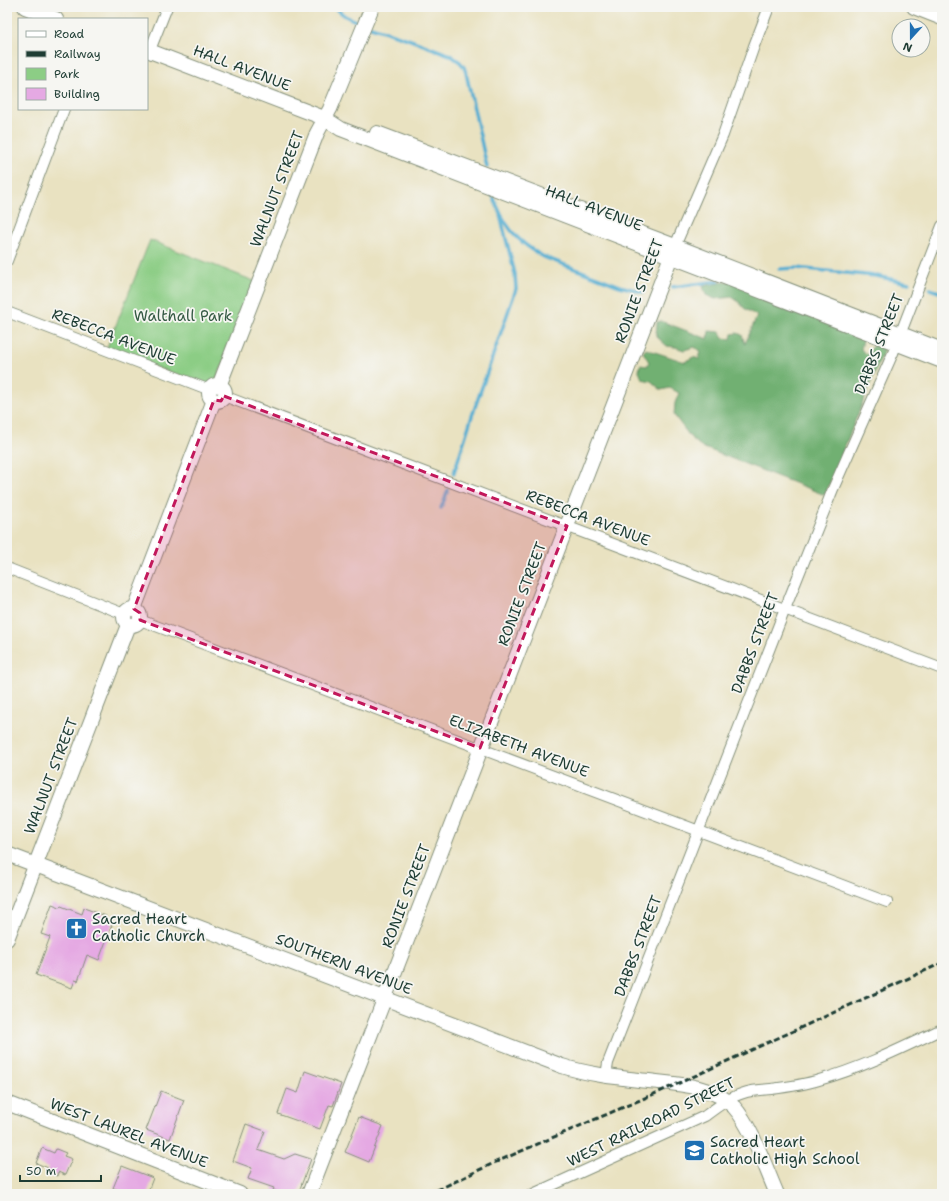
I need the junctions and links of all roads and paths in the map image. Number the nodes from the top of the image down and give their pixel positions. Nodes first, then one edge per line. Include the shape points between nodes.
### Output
1 (25, 7) edge
2 (167, 7) edge
3 (769, 7) edge
4 (914, 7) edge
5 (370, 12) edge
6 (53, 18) edge
7 (942, 18) edge
8 (149, 50) edge
9 (64, 110) edge
10 (324, 118) junction
11 (942, 226) edge
12 (672, 251) junction
13 (7, 261) edge
14 (7, 312) edge
15 (899, 339) junction
16 (942, 350) edge
17 (942, 361) edge
18 (217, 393) junction
19 (567, 526) junction
20 (7, 568) edge
21 (785, 609) junction
22 (132, 617) junction
23 (942, 669) edge
24 (480, 748) junction
25 (698, 831) junction
26 (7, 854) edge
27 (35, 865) junction
28 (886, 902) dead end
29 (7, 939) edge
30 (385, 998) junction
31 (942, 1029) edge
32 (606, 1076) junction
33 (727, 1101) junction
34 (7, 1103) edge
35 (240, 1194) edge
36 (309, 1194) edge
37 (533, 1194) edge
38 (778, 1194) edge

1 - 6 street
2 - 8 street
3 - 12 street, RONIE STREET via 723,135
4 - 7 street
5 - 10 street, WALNUT STREET
8 - 10 street, HALL AVENUE
9 - 13 street
10 - 12 street, HALL AVENUE via 352,123
10 - 18 street, WALNUT STREET
11 - 15 street, DABBS STREET
12 - 15 street, HALL AVENUE
12 - 19 street, RONIE STREET
14 - 18 street, REBECCA AVENUE
15 - 16 street, HALL AVENUE
15 - 17 street, HALL AVENUE
15 - 21 street, DABBS STREET via 833,489
18 - 19 street, REBECCA AVENUE
18 - 22 street, WALNUT STREET
19 - 21 street, REBECCA AVENUE
19 - 24 street, RONIE STREET
20 - 22 street, ELIZABETH AVENUE
21 - 23 street, REBECCA AVENUE
21 - 25 street, DABBS STREET
22 - 24 street, ELIZABETH AVENUE
22 - 27 street, WALNUT STREET
24 - 25 street, ELIZABETH AVENUE
24 - 30 street, RONIE STREET
25 - 28 street, ELIZABETH AVENUE
25 - 32 street, DABBS STREET via 608,1063
26 - 27 street, SOUTHERN AVENUE
27 - 29 street, WALNUT STREET
27 - 30 street, SOUTHERN AVENUE
30 - 32 street, SOUTHERN AVENUE via 562,1066
30 - 36 street, RONIE STREET
31 - 33 street, WEST RAILROAD STREET via 860,1067 796,1085 746,1092
32 - 33 street, SOUTHERN AVENUE via 704,1090
33 - 37 street, WEST RAILROAD STREET via 705,1116
33 - 38 street via 746,1124
34 - 35 street, WEST LAUREL AVENUE

